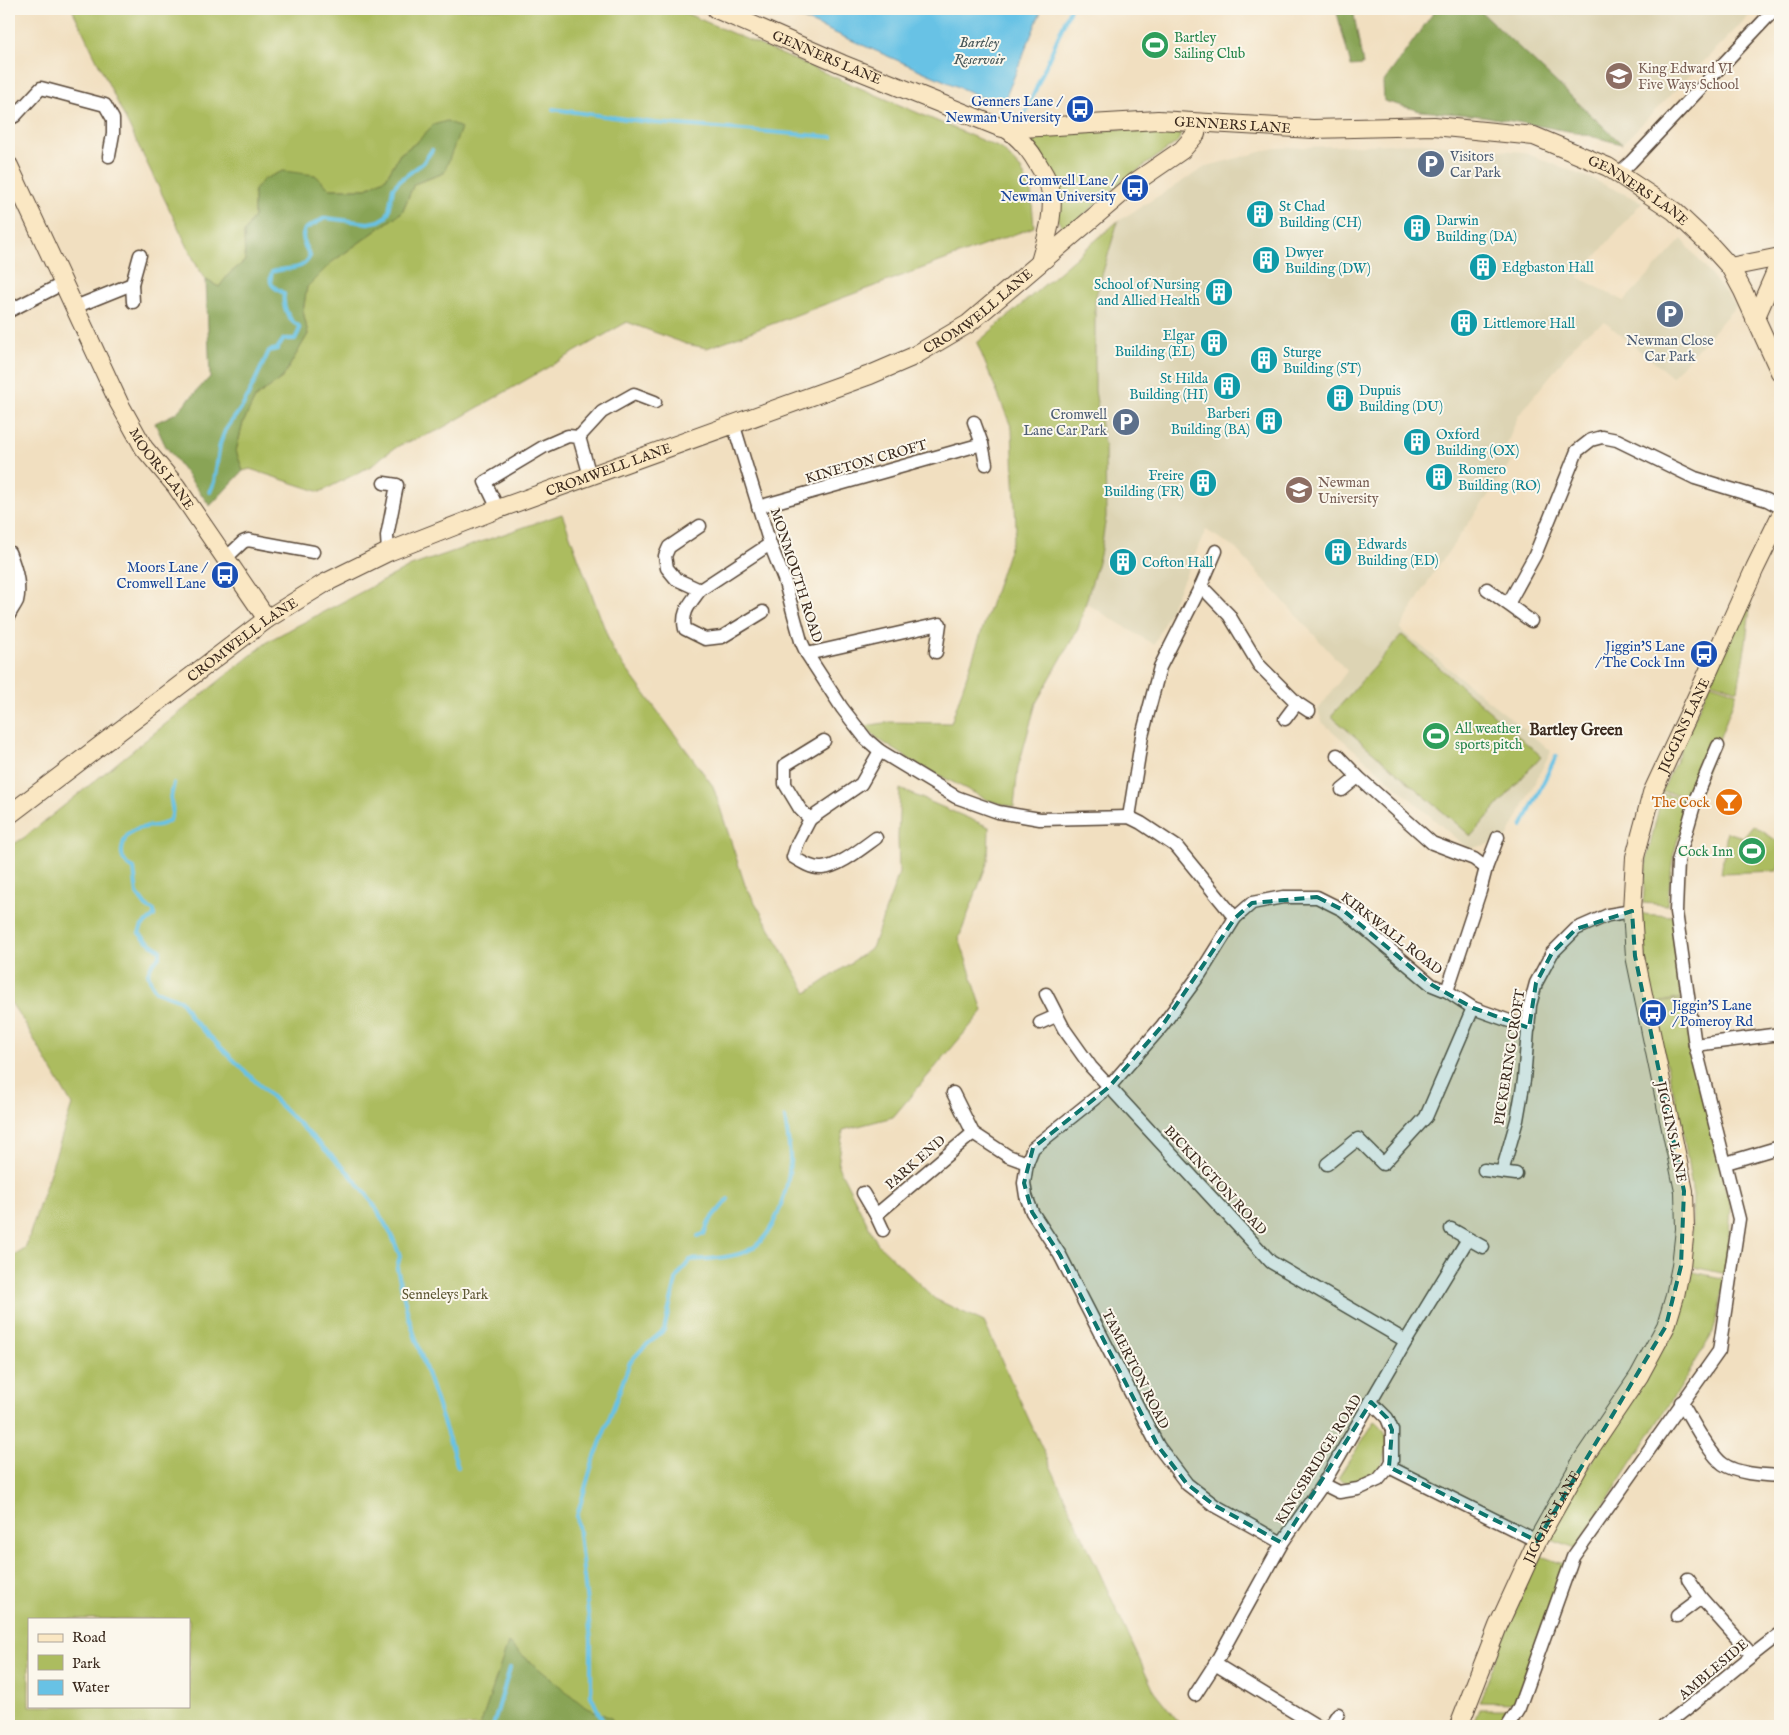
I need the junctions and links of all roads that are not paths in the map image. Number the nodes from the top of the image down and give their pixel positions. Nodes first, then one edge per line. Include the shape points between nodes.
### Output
1 (716, 9) edge
2 (1775, 9) edge
3 (9, 119) edge
4 (1197, 122) junction
5 (1008, 129) junction
6 (109, 156) dead end
7 (9, 166) edge
8 (1618, 174) junction
9 (140, 255) dead end
10 (1780, 257) edge
11 (1040, 262) junction
12 (1780, 262) edge
13 (1730, 267) junction
14 (64, 283) junction
15 (132, 284) junction
16 (133, 302) dead end
17 (75, 307) junction
18 (9, 311) edge
19 (1755, 319) junction
20 (1780, 372) edge
21 (655, 402) dead end
22 (974, 422) dead end
23 (733, 423) junction
24 (579, 437) junction
25 (982, 444) junction
26 (986, 464) dead end
27 (590, 476) junction
28 (384, 483) dead end
29 (758, 507) junction
30 (1780, 507) edge
31 (498, 509) junction
32 (1780, 517) edge
33 (700, 526) dead end
34 (770, 544) junction
35 (1216, 551) dead end
36 (9, 552) edge
37 (313, 552) dead end
38 (388, 552) junction
39 (226, 558) junction
40 (1201, 586) junction
41 (1487, 589) dead end
42 (700, 590) junction
43 (1508, 604) junction
44 (763, 612) dead end
45 (9, 615) edge
46 (267, 619) junction
47 (1531, 620) dead end
48 (936, 652) dead end
49 (807, 654) junction
50 (1297, 703) junction
51 (1309, 711) dead end
52 (1285, 719) dead end
53 (824, 741) dead end
54 (1718, 746) dead end
55 (880, 750) junction
56 (1337, 755) dead end
57 (1358, 777) junction
58 (1342, 790) dead end
59 (9, 815) edge
60 (1129, 817) junction
61 (810, 819) junction
62 (1498, 837) dead end
63 (876, 838) dead end
64 (1486, 868) junction
65 (1632, 911) junction
66 (1235, 918) junction
67 (1447, 991) junction
68 (1046, 994) dead end
69 (1473, 1008) junction
70 (1056, 1016) junction
71 (1040, 1023) dead end
72 (1529, 1028) junction
73 (1780, 1034) edge
74 (1695, 1045) junction
75 (1109, 1087) junction
76 (953, 1093) dead end
77 (973, 1133) junction
78 (1780, 1147) edge
79 (1027, 1162) junction
80 (1327, 1164) dead end
81 (1726, 1164) junction
82 (1484, 1170) dead end
83 (1502, 1172) junction
84 (1516, 1174) dead end
85 (863, 1192) dead end
86 (876, 1215) junction
87 (1451, 1229) dead end
88 (883, 1230) dead end
89 (1468, 1239) junction
90 (1483, 1247) dead end
91 (1406, 1341) junction
92 (1371, 1402) junction
93 (1681, 1402) junction
94 (1389, 1468) junction
95 (1780, 1476) edge
96 (1323, 1484) junction
97 (1537, 1540) junction
98 (1282, 1543) junction
99 (1688, 1579) dead end
100 (1700, 1598) junction
101 (1677, 1616) dead end
102 (1780, 1634) edge
103 (1752, 1655) junction
104 (1215, 1664) junction
105 (1195, 1695) dead end
106 (1338, 1714) dead end
107 (1317, 1726) edge
108 (1330, 1726) edge
109 (1459, 1726) edge
110 (1508, 1726) edge
111 (1664, 1726) edge

1 - 5 street, GENNERS LANE via 842,64
2 - 8 street
3 - 6 street via 41,88 105,105 114,119
4 - 5 street, GENNERS LANE via 1158,120
4 - 8 street, GENNERS LANE via 1313,129 1434,126 1514,133 1534,136
4 - 11 street, CROMWELL LANE via 1196,134 1182,150 1134,182
5 - 11 street via 1030,150 1049,185 1049,228
7 - 14 street, MOORS LANE
8 - 13 street, GENNERS LANE via 1674,211
9 - 15 street
10 - 13 street
11 - 23 street, CROMWELL LANE via 968,324 912,357
12 - 19 street
13 - 19 street, GENNERS LANE
14 - 17 street, MOORS LANE
14 - 18 street
15 - 16 street
15 - 17 street
17 - 39 street, MOORS LANE via 119,404 144,448 176,486
19 - 20 street, GENNERS LANE
21 - 24 street via 634,394 602,412
22 - 25 street
23 - 27 street, CROMWELL LANE
23 - 29 street, MONMOUTH ROAD
24 - 27 street
24 - 31 street via 568,436 545,446 485,482
25 - 26 street
25 - 29 street, KINETON CROFT
27 - 31 street, CROMWELL LANE
28 - 38 street via 397,485 387,536
29 - 34 street, MONMOUTH ROAD
30 - 43 street via 1695,478 1617,440 1602,437 1591,440 1577,451 1535,555
31 - 38 street, CROMWELL LANE
32 - 65 street, JIGGINS LANE via 1652,793 1635,857
33 - 42 street via 669,547 665,556 667,568 676,579
34 - 42 street
34 - 49 street, MONMOUTH ROAD
35 - 40 street
36 - 45 street via 16,569 17,601
37 - 39 street via 248,540
38 - 46 street, CROMWELL LANE via 325,583
39 - 46 street, MOORS LANE
40 - 50 street via 1229,615 1259,665
40 - 60 street via 1160,667 1142,736
41 - 43 street
42 - 44 street via 682,618 685,629 705,639 722,637
43 - 47 street
46 - 59 street, CROMWELL LANE
48 - 49 street via 940,624
49 - 55 street, MONMOUTH ROAD via 842,708 866,739
50 - 51 street
50 - 52 street
53 - 61 street via 785,765 785,784
54 - 74 street via 1696,798 1678,862 1676,912
55 - 60 street, MONMOUTH ROAD via 956,797 998,812 1040,819
55 - 61 street via 861,784
56 - 57 street
57 - 58 street
57 - 64 street via 1432,843 1474,859
60 - 66 street via 1177,847
61 - 63 street via 793,857 805,864 822,868 840,863
62 - 64 street
64 - 67 street
65 - 72 street, PICKERING CROFT via 1576,928 1552,953 1536,983 1530,1005
65 - 97 street, JIGGINS LANE via 1634,956 1684,1191 1685,1229 1681,1266 1666,1326
66 - 67 street, KIRKWALL ROAD via 1252,903 1283,897 1317,897 1344,910 1432,985
66 - 75 street, KIRKWALL ROAD via 1162,1026
67 - 69 street, KIRKWALL ROAD
68 - 70 street, BICKINGTON ROAD
69 - 72 street, KIRKWALL ROAD
69 - 80 street via 1426,1117 1383,1164 1358,1139
70 - 71 street
70 - 75 street, BICKINGTON ROAD
72 - 83 street, PICKERING CROFT via 1520,1104
73 - 74 street
74 - 81 street
75 - 79 street via 1033,1148
75 - 91 street, BICKINGTON ROAD via 1271,1262
76 - 77 street
77 - 79 street via 1008,1156
77 - 86 street, PARK END
78 - 81 street
79 - 98 street, TAMERTON ROAD via 1024,1183 1032,1212 1060,1255 1158,1446 1187,1484 1214,1505
81 - 93 street via 1739,1219 1719,1351
82 - 83 street
83 - 84 street
85 - 86 street
86 - 88 street
87 - 89 street
89 - 90 street
89 - 91 street, KINGSBRIDGE ROAD
91 - 92 street, KINGSBRIDGE ROAD
92 - 94 street via 1387,1418 1392,1430
92 - 96 street, KINGSBRIDGE ROAD
93 - 95 street via 1723,1464 1742,1471
93 - 110 street via 1573,1557 1519,1708
94 - 96 street via 1378,1480 1358,1489 1339,1492
94 - 97 street
96 - 98 street, KINGSBRIDGE ROAD
97 - 109 street, JIGGINS LANE via 1498,1626
98 - 104 street, KINGSBRIDGE ROAD
99 - 100 street
100 - 101 street
100 - 103 street
102 - 103 street, AMBLESIDE
103 - 111 street, AMBLESIDE
104 - 105 street, KINGSBRIDGE ROAD
104 - 107 street
106 - 108 street

